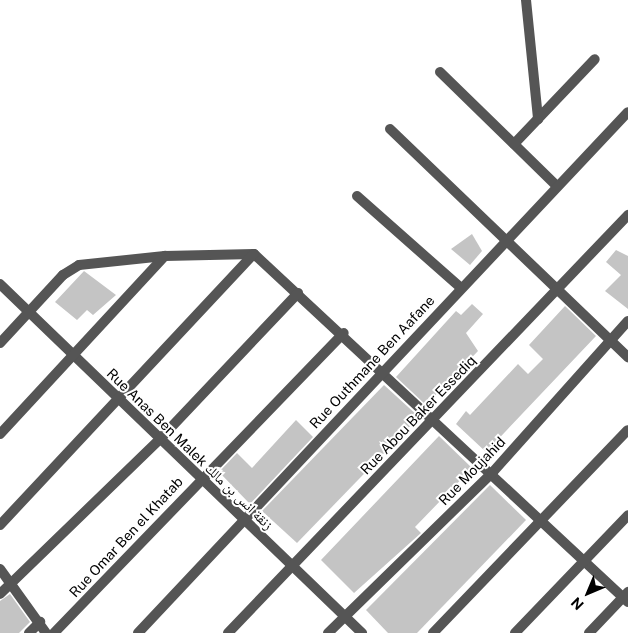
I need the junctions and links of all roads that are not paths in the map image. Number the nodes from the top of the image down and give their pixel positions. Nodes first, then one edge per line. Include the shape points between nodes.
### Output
1 (526, 0) edge
2 (595, 59) dead end
3 (440, 72) dead end
4 (628, 112) edge
5 (538, 119) junction
6 (390, 129) dead end
7 (514, 144) junction
8 (558, 186) junction
9 (357, 196) dead end
10 (628, 215) edge
11 (506, 240) junction
12 (254, 254) junction
13 (165, 256) junction
14 (0, 284) edge
15 (557, 287) junction
16 (461, 288) junction
17 (298, 293) junction
18 (28, 313) junction
19 (628, 321) edge
20 (344, 333) junction
21 (610, 340) junction
22 (0, 344) edge
23 (73, 356) junction
24 (628, 356) edge
25 (381, 370) junction
26 (118, 399) junction
27 (435, 420) junction
28 (628, 430) edge
29 (0, 434) edge
30 (160, 439) junction
31 (492, 473) junction
32 (201, 478) junction
33 (628, 515) edge
34 (245, 520) junction
35 (541, 522) junction
36 (0, 524) edge
37 (582, 563) junction
38 (292, 566) junction
39 (0, 569) edge
40 (14, 584) junction
41 (0, 594) edge
42 (626, 598) edge
43 (345, 616) junction
44 (40, 622) junction
45 (29, 633) edge
46 (46, 633) edge
47 (54, 633) edge
48 (138, 633) edge
49 (228, 633) edge
50 (328, 633) edge
51 (362, 633) edge
52 (433, 633) edge
53 (515, 633) edge
54 (589, 633) edge

1 - 5 street
2 - 5 street
3 - 7 street
4 - 8 street, Rue Outhmane Ben Aafane
5 - 7 street
6 - 11 street
7 - 8 street
8 - 11 street, Rue Outhmane Ben Aafane
9 - 16 street
10 - 15 street, Rue Abou Baker Essediq
11 - 15 street
11 - 16 street, Rue Outhmane Ben Aafane
12 - 13 street
12 - 17 street
12 - 26 street
13 - 18 street via 79,265 62,275
13 - 23 street
14 - 18 street, Rue Anas Ben Malek زنقة انس بن مالك
15 - 21 street
15 - 27 street, Rue Abou Baker Essediq
16 - 25 street, Rue Outhmane Ben Aafane
17 - 20 street
17 - 30 street
18 - 22 street
18 - 23 street, Rue Anas Ben Malek زنقة انس بن مالك
19 - 21 street, Rue Moujahid
20 - 25 street
20 - 32 street, Rue Omar Ben el Khatab
21 - 24 street
21 - 31 street, Rue Moujahid
23 - 26 street, Rue Anas Ben Malek زنقة انس بن مالك
23 - 29 street
25 - 27 street
25 - 34 street, Rue Outhmane Ben Aafane
26 - 30 street, Rue Anas Ben Malek زنقة انس بن مالك
26 - 36 street
27 - 31 street
27 - 38 street, Rue Abou Baker Essediq
28 - 35 street
30 - 32 street, Rue Anas Ben Malek زنقة انس بن مالك
30 - 40 street
31 - 35 street
31 - 43 street, Rue Moujahid
32 - 34 street, Rue Anas Ben Malek زنقة انس بن مالك
32 - 47 street, Rue Omar Ben el Khatab
33 - 37 street
34 - 38 street, Rue Anas Ben Malek زنقة انس بن مالك
34 - 48 street, Rue Outhmane Ben Aafane
35 - 37 street
35 - 52 street
37 - 42 street
37 - 53 street
38 - 43 street, Rue Anas Ben Malek زنقة انس بن مالك
38 - 49 street, Rue Abou Baker Essediq
39 - 40 street
40 - 41 street
40 - 44 street
42 - 54 street
43 - 50 street, Rue Moujahid
43 - 51 street, Rue Anas Ben Malek زنقة انس بن مالك
44 - 45 street
44 - 46 street

